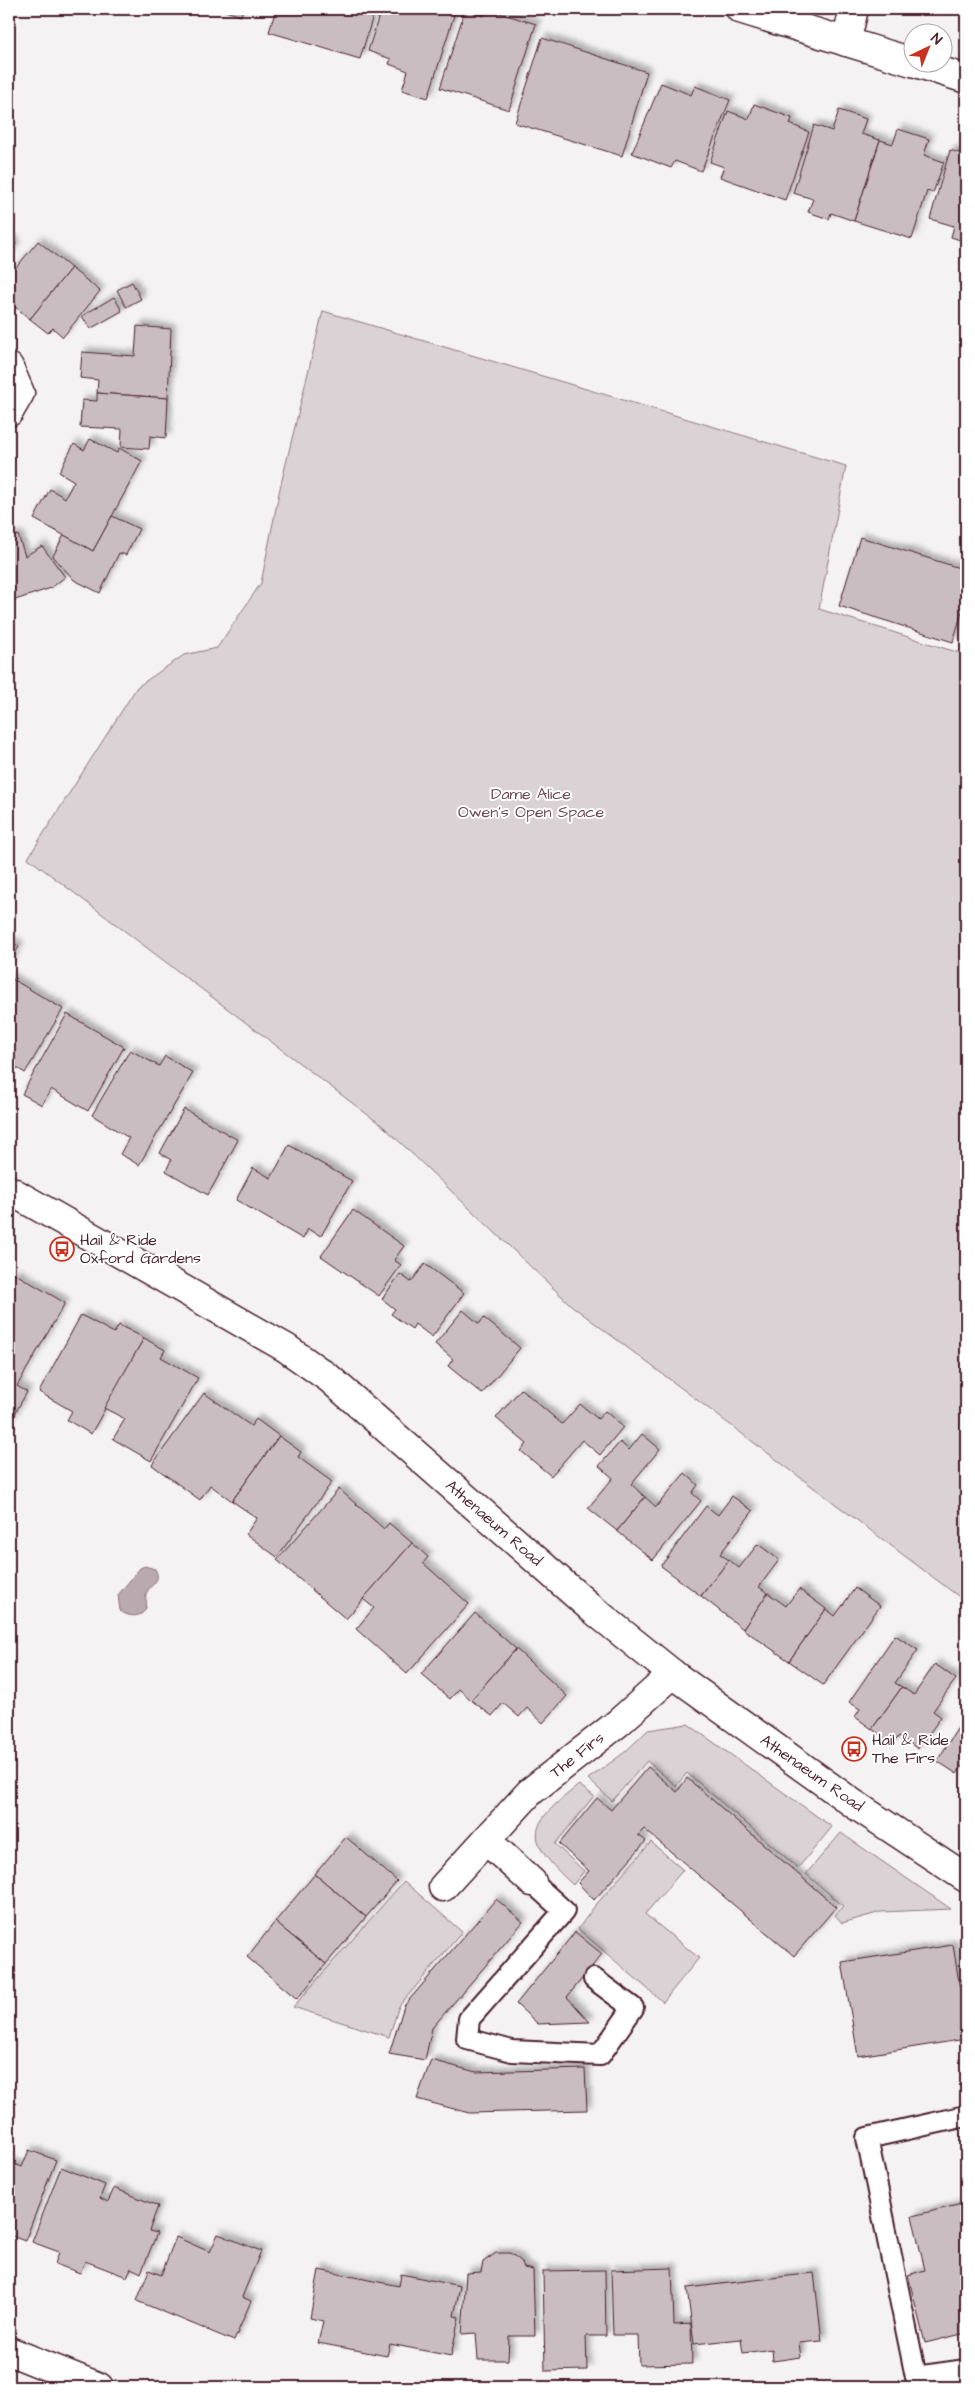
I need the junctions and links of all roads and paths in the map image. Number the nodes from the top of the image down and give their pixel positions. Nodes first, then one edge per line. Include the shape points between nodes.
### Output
1 (740, 9) edge
2 (854, 9) edge
3 (846, 42) junction
4 (902, 59) edge
5 (944, 72) edge
6 (966, 79) edge
7 (9, 367) edge
8 (9, 412) edge
9 (9, 1190) edge
10 (673, 1674) junction
11 (486, 1840) junction
12 (966, 1878) edge
13 (532, 1882) joint
14 (443, 1887) dead end
15 (594, 1979) dead end
16 (966, 2116) edge
17 (9, 2351) edge
18 (966, 2370) edge
19 (99, 2387) edge

1 - 3 street
2 - 3 street
3 - 4 street
5 - 6 street
7 - 8 street via 20,393
9 - 10 street, Athenaeum Road via 286,1348 330,1379 591,1608
10 - 11 street, The Firs via 618,1723 530,1792
10 - 12 street, Athenaeum Road via 854,1804
11 - 13 street
11 - 14 street, The Firs
13 - 15 lane via 564,1911 469,2019 467,2039 512,2051 600,2055 633,2008
16 - 18 lane via 867,2138 916,2377
17 - 19 street

